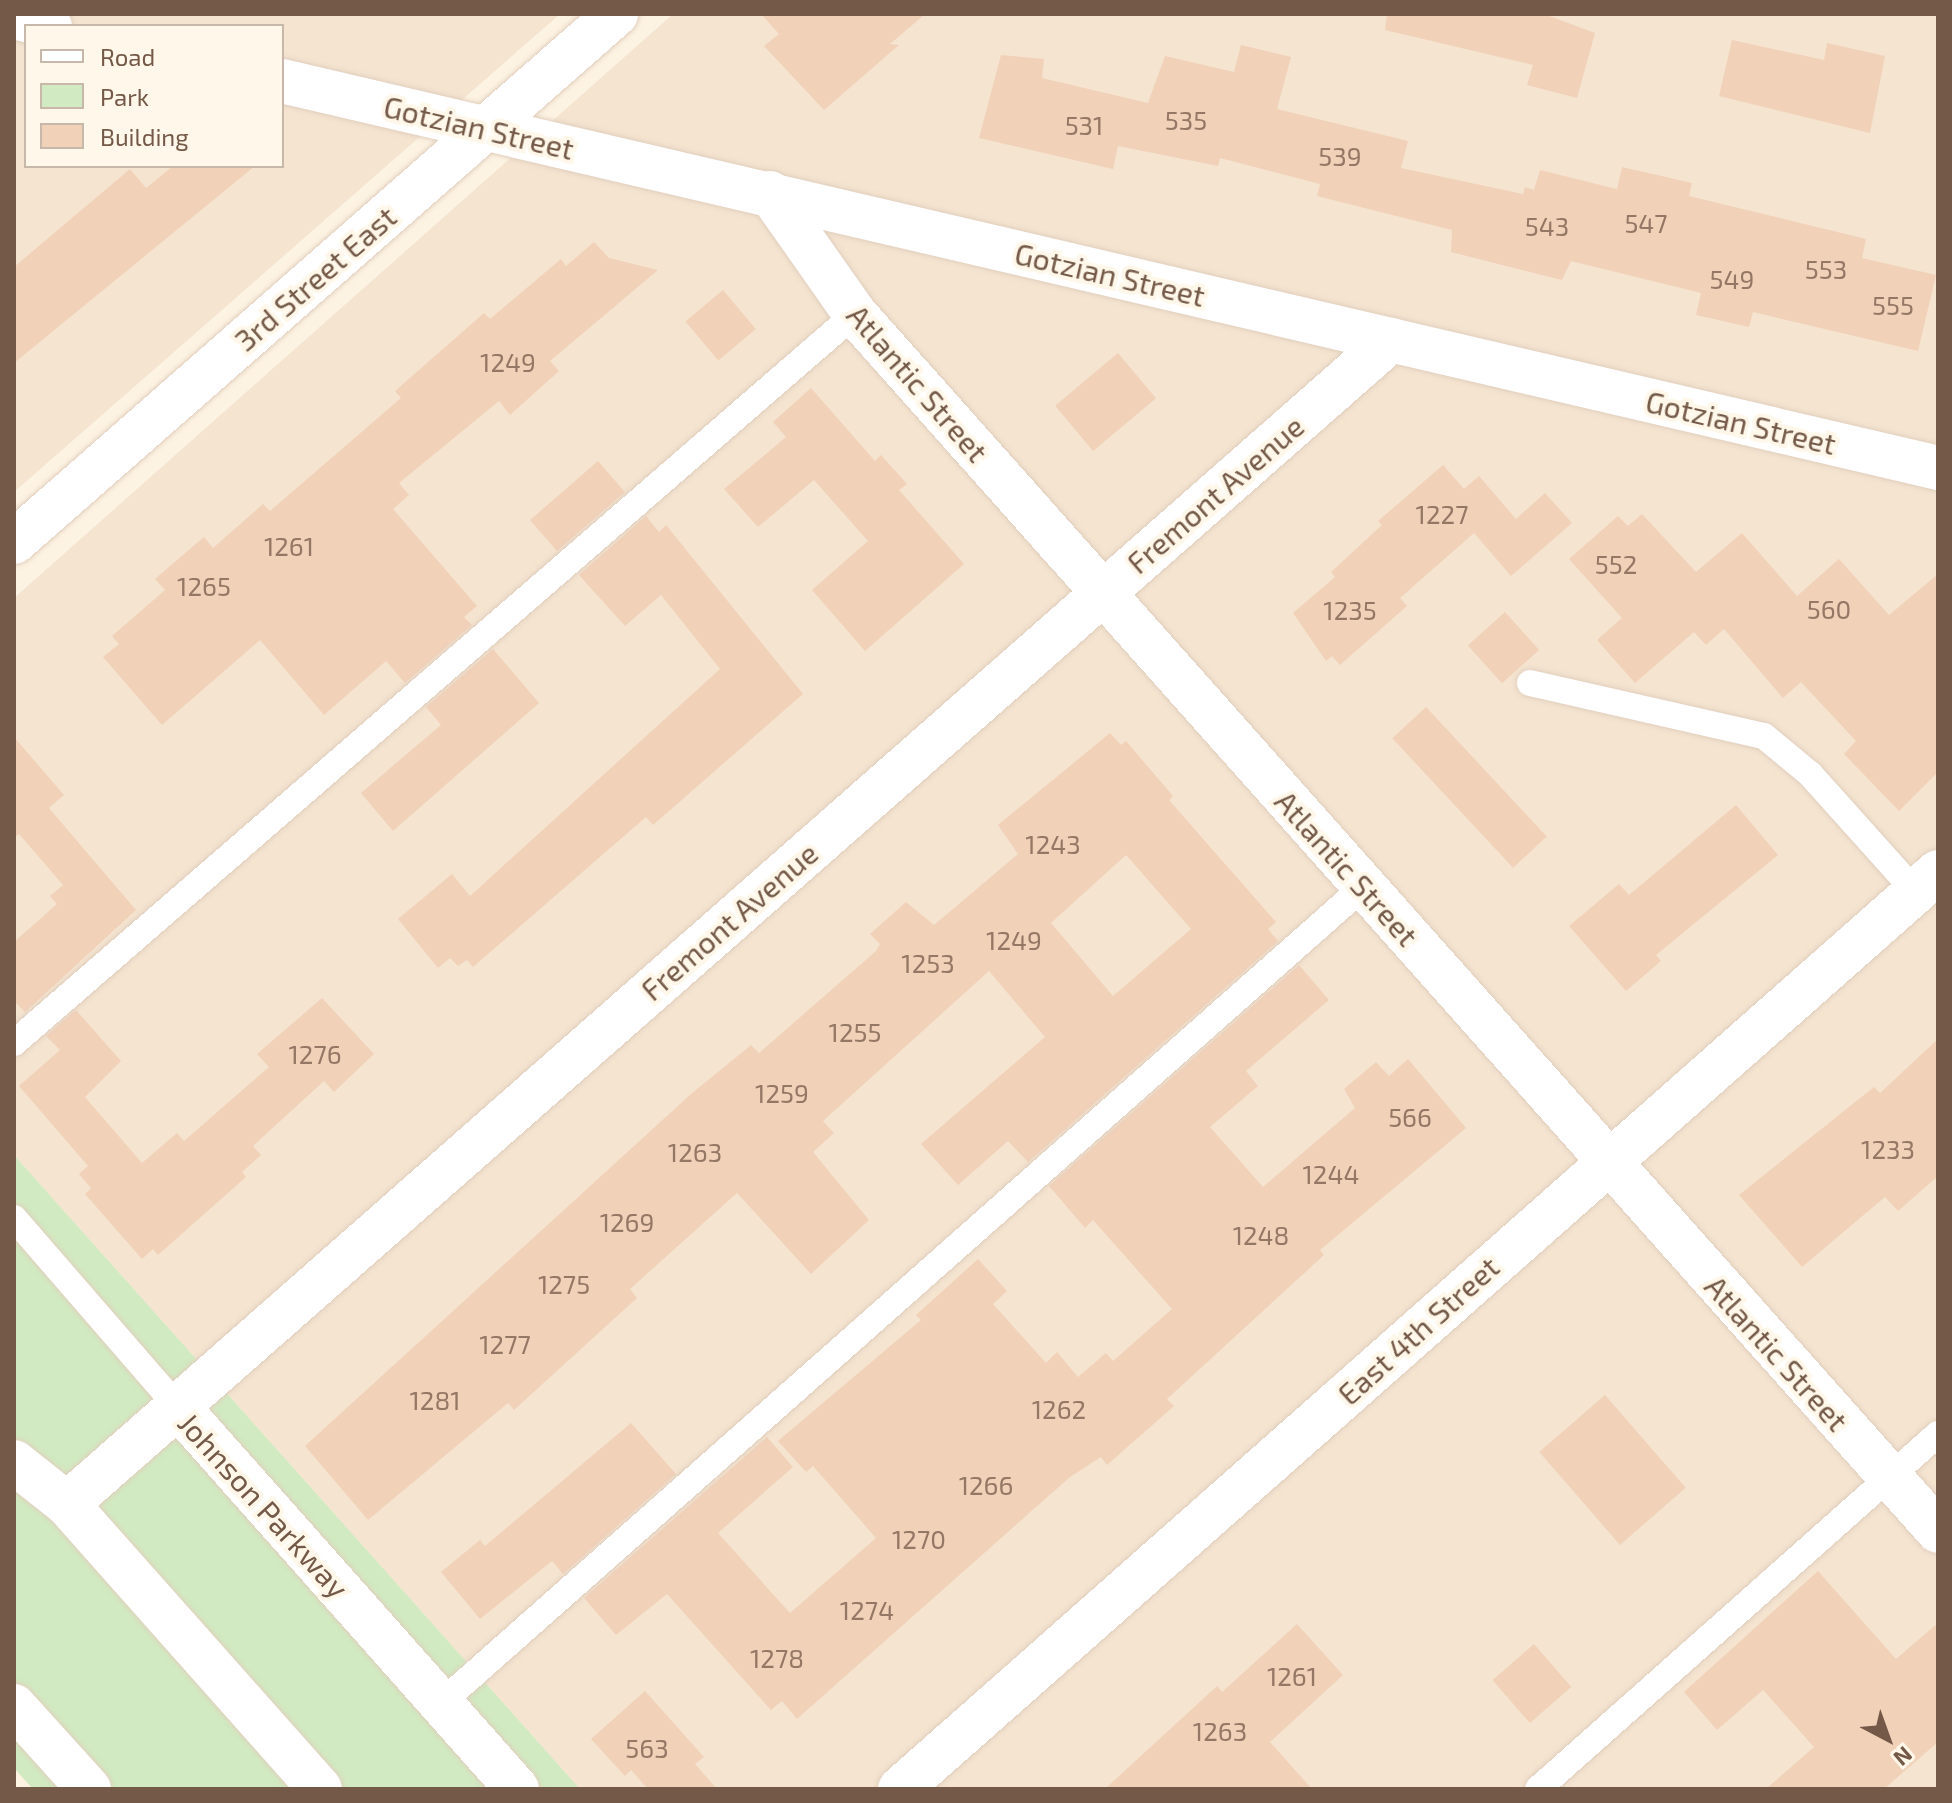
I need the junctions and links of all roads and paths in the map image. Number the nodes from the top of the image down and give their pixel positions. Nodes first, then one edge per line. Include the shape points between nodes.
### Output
1 (616, 14) edge
2 (284, 81) edge
3 (485, 129) junction
4 (770, 193) junction
5 (855, 314) junction
6 (1391, 340) junction
7 (1938, 468) edge
8 (14, 542) edge
9 (1102, 593) junction
10 (1530, 683) dead end
11 (1927, 882) edge
12 (1363, 887) junction
13 (14, 1043) edge
14 (1607, 1162) junction
15 (14, 1218) edge
16 (177, 1406) junction
17 (1938, 1434) edge
18 (14, 1462) edge
19 (1888, 1478) junction
20 (67, 1504) junction
21 (1938, 1531) edge
22 (440, 1704) junction
23 (14, 1706) edge
24 (89, 1789) edge
25 (320, 1789) edge
26 (517, 1789) edge
27 (900, 1789) edge
28 (1538, 1789) edge

1 - 3 street, 3rd Street East
2 - 3 street, Gotzian Street
3 - 4 street, Gotzian Street
3 - 8 street, 3rd Street East
4 - 5 street, Atlantic Street
4 - 6 street, Gotzian Street
5 - 9 street, Atlantic Street
5 - 13 lane
6 - 7 street, Gotzian Street
6 - 9 street, Fremont Avenue
9 - 12 street, Atlantic Street
9 - 16 street, Fremont Avenue
10 - 11 lane via 1764,736
11 - 14 street, East 4th Street
12 - 14 street, Atlantic Street
12 - 22 lane
14 - 19 street, Atlantic Street
14 - 27 street, East 4th Street
15 - 16 lane, Johnson Parkway
16 - 20 street, Fremont Avenue
16 - 22 street, Johnson Parkway
17 - 19 lane
18 - 20 street
19 - 21 street, Atlantic Street
19 - 28 lane
20 - 25 street
22 - 26 street, Johnson Parkway
23 - 24 street

